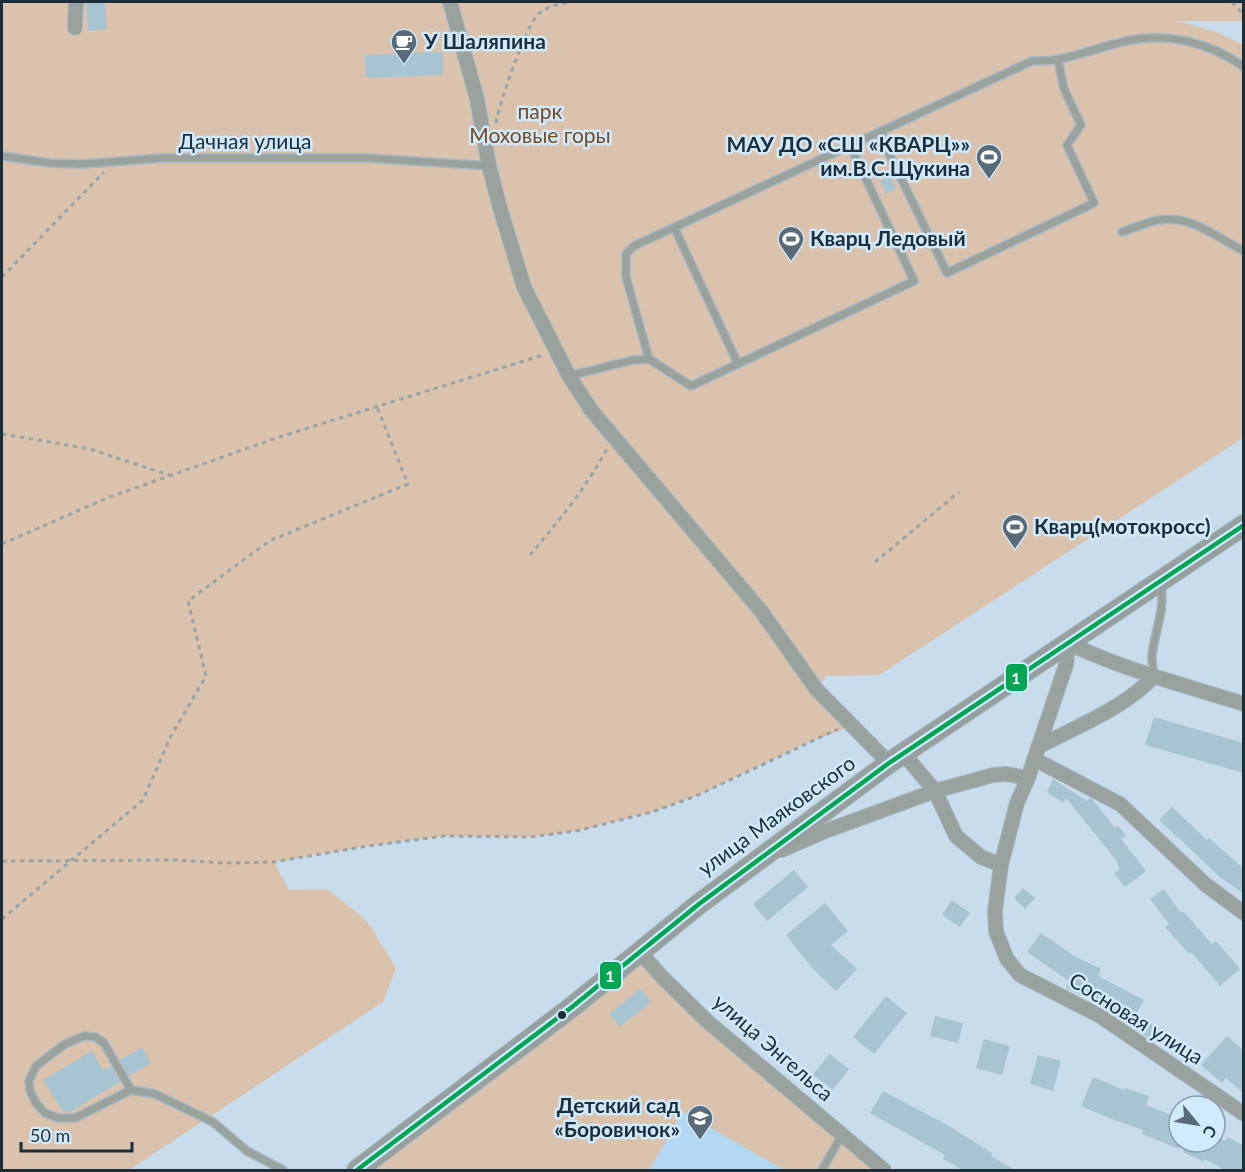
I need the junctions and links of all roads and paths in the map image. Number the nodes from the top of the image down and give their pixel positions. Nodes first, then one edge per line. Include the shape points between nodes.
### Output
1 (76, 2) edge
2 (450, 2) edge
3 (569, 2) edge
4 (1232, 2) edge
5 (1244, 15) edge
6 (75, 28) dead end
7 (1058, 60) junction
8 (1244, 67) edge
9 (496, 125) dead end
10 (883, 132) junction
11 (850, 146) junction
12 (2, 156) edge
13 (113, 162) junction
14 (489, 166) junction
15 (675, 229) junction
16 (1122, 232) dead end
17 (1244, 251) edge
18 (2, 277) edge
19 (556, 351) junction
20 (649, 359) junction
21 (738, 364) junction
22 (569, 376) junction
23 (377, 407) junction
24 (2, 434) edge
25 (614, 437) junction
26 (170, 475) junction
27 (959, 492) dead end
28 (1244, 525) edge
29 (2, 544) edge
30 (530, 555) dead end
31 (875, 562) dead end
32 (1160, 580) junction
33 (1068, 643) junction
34 (1154, 677) junction
35 (1244, 704) edge
36 (853, 726) junction
37 (1036, 753) junction
38 (896, 758) junction
39 (1028, 778) junction
40 (935, 790) junction
41 (72, 860) junction
42 (2, 861) edge
43 (755, 861) junction
44 (1001, 865) junction
45 (1244, 913) edge
46 (2, 919) edge
47 (640, 952) junction
48 (131, 1090) junction
49 (1244, 1114) edge
50 (842, 1135) junction
51 (283, 1170) edge
52 (357, 1170) edge
53 (822, 1170) edge
54 (884, 1170) edge

1 - 6 street
2 - 14 street via 477,99
3 - 9 path via 547,7 535,18
4 - 5 path
7 - 8 lane via 1127,41 1162,37 1200,45
7 - 10 lane via 1032,61
7 - 10 lane via 1064,89 1081,125 1068,145 1094,203 947,273 882,139
10 - 11 lane
11 - 15 lane
11 - 21 lane via 914,280
12 - 13 lane, Дачная улица via 50,163
13 - 14 lane, Дачная улица via 162,158 368,158
13 - 18 path
14 - 19 street via 524,287
15 - 20 lane via 634,246 626,254 626,277
15 - 21 lane
16 - 17 lane via 1159,220 1179,220
19 - 22 street
19 - 23 path
20 - 21 lane via 691,386
20 - 22 lane
22 - 25 street
23 - 26 path
23 - 41 path via 408,484 268,541 188,601 206,676 171,736 143,800
24 - 26 path via 90,449
25 - 30 path via 593,476
25 - 36 street via 761,611 817,690
26 - 29 path
27 - 31 path
28 - 32 main road, улица Маяковского
32 - 33 main road, улица Маяковского
32 - 34 lane via 1163,598 1152,656
33 - 34 street
33 - 37 street, Сосновая улица via 1066,664
33 - 38 main road, улица Маяковского
34 - 35 street
34 - 37 street via 1142,689
36 - 38 street
36 - 41 path via 832,730 696,796 652,812 576,831 530,837 437,837 273,862
37 - 39 street, Сосновая улица
37 - 45 street via 1120,804 1206,885
38 - 40 street
38 - 43 main road, улица Маяковского
39 - 40 street via 993,775
39 - 44 street, Сосновая улица via 1017,803
40 - 43 street
40 - 44 street via 956,837 981,857
41 - 42 path
41 - 46 path
43 - 47 main road, улица Маяковского
44 - 49 street, Сосновая улица via 996,932 1007,959 1020,975 1100,1016
47 - 50 street, улица Энгельса via 708,1022
47 - 52 main road, улица Маяковского
48 - 48 lane via 75,1118 65,1118 45,1113 30,1091 30,1081 36,1066 65,1044 84,1036 104,1043
48 - 51 lane via 155,1094 213,1122 247,1151
50 - 53 lane
50 - 54 street, улица Энгельса

